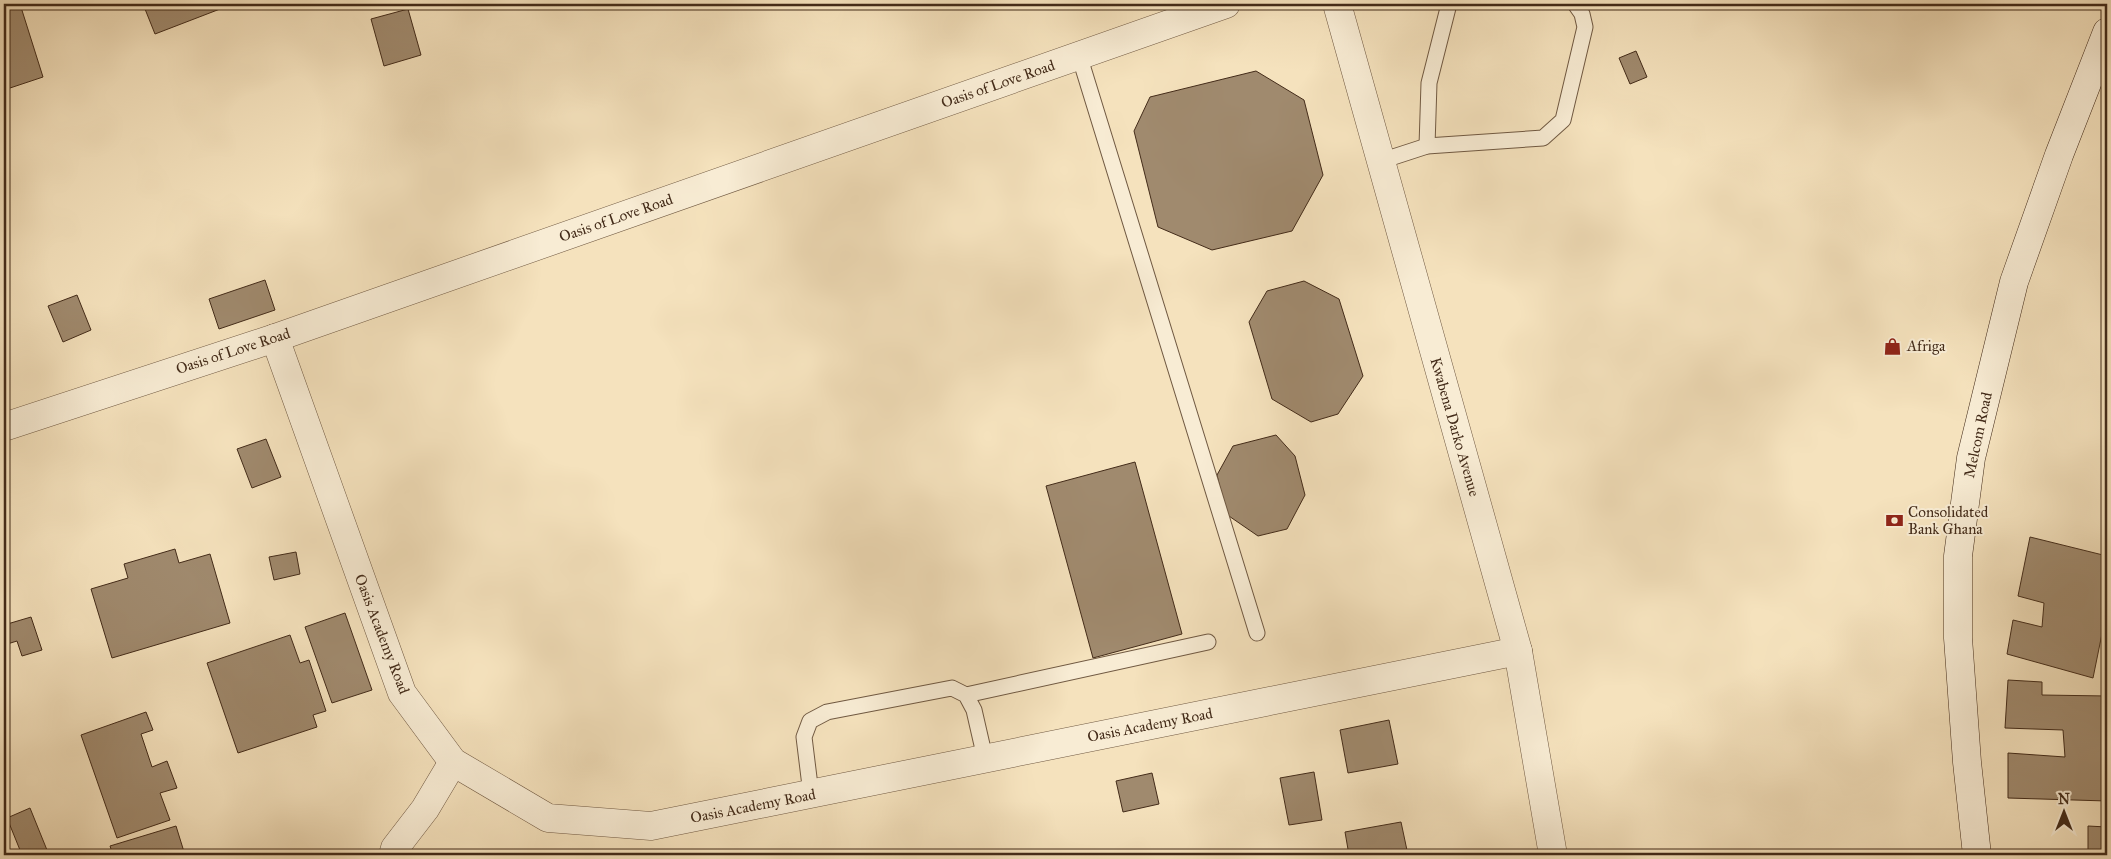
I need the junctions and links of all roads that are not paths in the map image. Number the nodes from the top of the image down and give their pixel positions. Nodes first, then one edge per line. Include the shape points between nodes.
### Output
1 (1226, 4) edge
2 (1337, 4) edge
3 (1449, 4) edge
4 (1575, 4) edge
5 (2107, 32) edge
6 (1079, 55) junction
7 (1427, 146) junction
8 (1381, 161) junction
9 (276, 338) junction
10 (4, 427) edge
11 (1257, 633) dead end
12 (1208, 642) dead end
13 (1518, 651) junction
14 (966, 695) junction
15 (985, 758) junction
16 (454, 762) junction
17 (811, 794) junction
18 (393, 855) edge
19 (1553, 855) edge
20 (1977, 855) edge

1 - 6 street, Oasis of Love Road
2 - 8 street, Kwabena Darko Avenue
3 - 7 lane via 1428,83
4 - 7 lane via 1585,26 1563,120 1543,138
5 - 20 street, Melcom Road via 2014,282 1971,458 1958,556 1958,638 1966,762
6 - 9 street, Oasis of Love Road
6 - 11 lane
7 - 8 lane
8 - 13 street, Kwabena Darko Avenue
9 - 10 street, Oasis of Love Road
9 - 16 street, Oasis Academy Road via 402,693
12 - 14 lane
13 - 15 street, Oasis Academy Road
13 - 19 street, Kwabena Darko Avenue
14 - 15 lane via 974,710
14 - 17 lane via 952,688 827,712 810,721 804,737
15 - 17 street, Oasis Academy Road
16 - 17 street, Oasis Academy Road via 548,818 652,826
16 - 18 street

